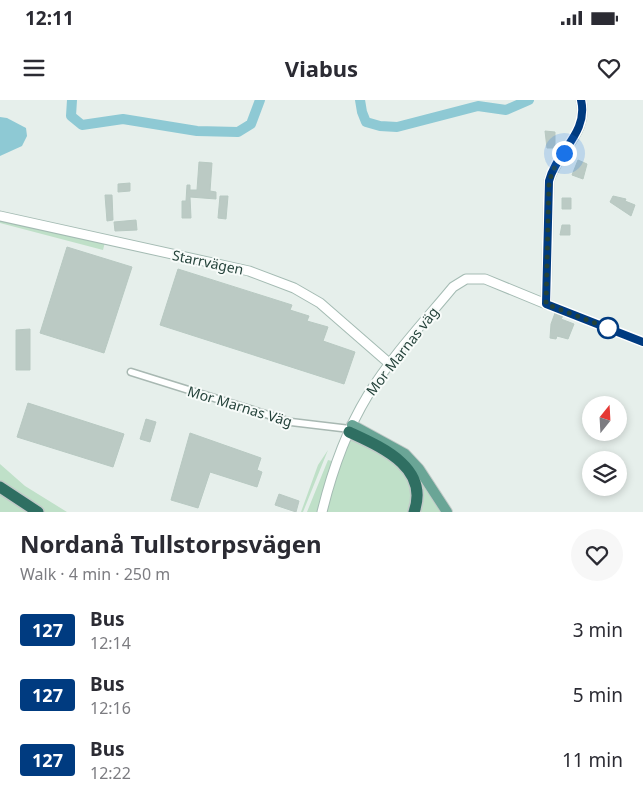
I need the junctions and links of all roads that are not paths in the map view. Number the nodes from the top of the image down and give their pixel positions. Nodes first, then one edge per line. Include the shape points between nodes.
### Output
1 (581, 100) edge
2 (0, 216) edge
3 (546, 304) junction
4 (643, 342) edge
5 (390, 364) junction
6 (131, 372) dead end
7 (350, 428) junction
8 (0, 487) edge
9 (38, 512) edge
10 (322, 512) edge
11 (414, 512) edge
12 (448, 512) edge

1 - 3 street via 579,128 549,181
2 - 5 street, Starrvägen via 278,280 320,304
3 - 4 street
3 - 5 street, Mor Marnas väg via 485,280 466,279 453,287
5 - 7 street, Mor Marnas väg via 367,396
6 - 7 street, Mor Marnas Väg via 292,422
7 - 10 street, Mor Marnas väg
7 - 11 highway via 407,467 417,492
7 - 12 main road via 404,454 419,469
8 - 9 highway

